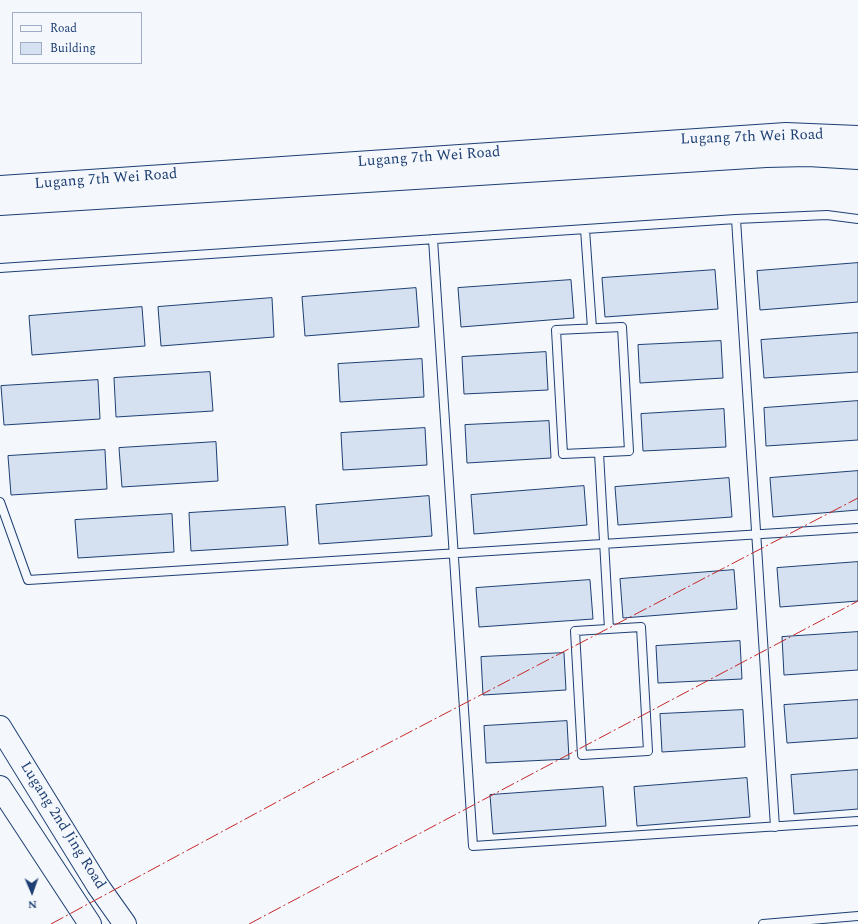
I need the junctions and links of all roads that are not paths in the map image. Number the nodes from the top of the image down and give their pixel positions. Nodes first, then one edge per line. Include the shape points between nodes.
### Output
1 (858, 137) edge
2 (858, 158) edge
3 (0, 187) edge
4 (0, 204) edge
5 (736, 219) junction
6 (858, 219) edge
7 (585, 229) junction
8 (433, 239) junction
9 (0, 268) edge
10 (592, 328) junction
11 (599, 453) junction
12 (0, 502) edge
13 (858, 528) edge
14 (756, 534) junction
15 (604, 544) junction
16 (454, 553) junction
17 (609, 629) junction
18 (0, 727) edge
19 (0, 787) edge
20 (858, 821) edge
21 (774, 827) junction
22 (858, 916) edge
23 (90, 924) edge
24 (126, 924) edge
25 (763, 924) edge

1 - 3 street, Lugang 7th Wei Road via 786,134
2 - 4 street, Lugang 7th Wei Road via 766,156
5 - 6 lane via 827,215
5 - 7 lane
5 - 14 lane
7 - 8 lane
7 - 10 lane
8 - 9 lane
8 - 16 lane
10 - 11 lane via 622,326 629,451
10 - 11 lane via 556,330 564,454
11 - 15 lane
12 - 16 lane via 28,580
13 - 14 lane
14 - 15 lane
14 - 21 lane
15 - 16 lane
15 - 17 lane
16 - 21 lane via 473,846
17 - 17 lane via 575,630 582,755 648,751 641,627
18 - 24 street, Lugang 2nd Jing Road via 98,886
19 - 23 street, Lugang 2nd Jing Road
20 - 21 lane
22 - 25 lane

